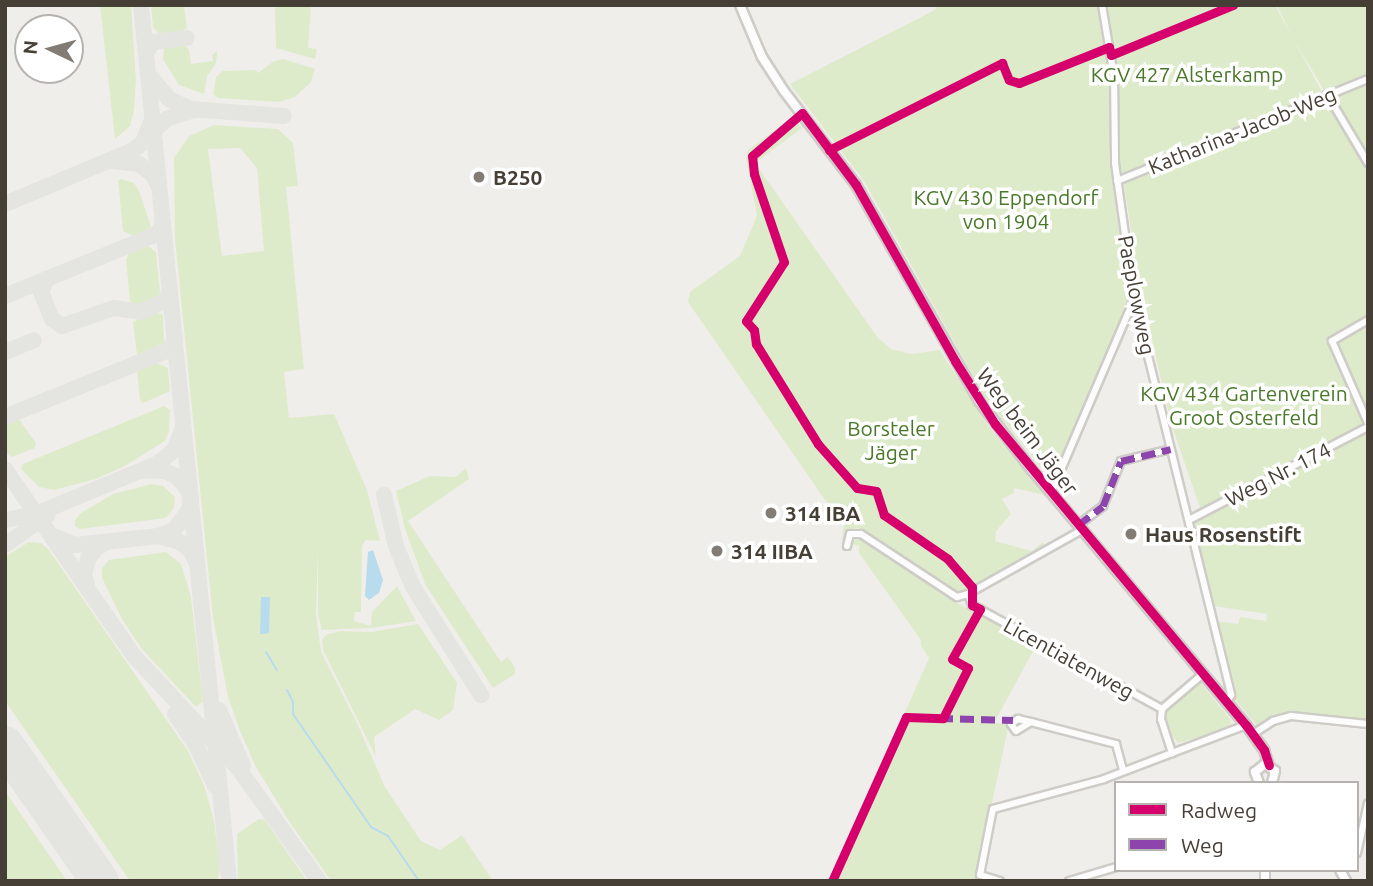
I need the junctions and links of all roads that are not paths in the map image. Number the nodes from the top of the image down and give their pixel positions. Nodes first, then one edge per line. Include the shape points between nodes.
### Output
1 (740, 5) edge
2 (1102, 5) edge
3 (1368, 79) edge
4 (1326, 94) junction
5 (1368, 163) edge
6 (1117, 181) junction
7 (1134, 299) junction
8 (1368, 320) edge
9 (1368, 425) edge
10 (1171, 449) junction
11 (1051, 493) junction
12 (1189, 520) junction
13 (1080, 528) junction
14 (846, 546) dead end
15 (968, 594) junction
16 (1203, 674) junction
17 (1227, 702) junction
18 (1162, 709) junction
19 (1031, 722) dead end
20 (1368, 724) edge
21 (1246, 725) junction
22 (1253, 734) junction
23 (1172, 753) junction
24 (1265, 765) junction
25 (1123, 770) junction
26 (1274, 779) edge
27 (1258, 781) edge
28 (1368, 803) edge
29 (1359, 844) edge
30 (1114, 868) edge
31 (1000, 881) edge
32 (1069, 881) edge

1 - 11 street, Weg beim Jäger via 762,57 856,185 979,401
2 - 6 street, Paeplowweg via 1115,84
3 - 4 street, Katharina-Jacob-Weg
4 - 5 street
4 - 6 street, Katharina-Jacob-Weg
6 - 7 street, Paeplowweg
7 - 10 street, Paeplowweg
7 - 11 street
8 - 9 street, Weg Nr. 174 via 1332,341
9 - 12 street, Weg Nr. 174
10 - 12 street, Paeplowweg
10 - 13 street via 1121,461 1103,506
11 - 13 street, Weg beim Jäger
12 - 17 street, Paeplowweg via 1231,695
13 - 15 street
13 - 16 street, Weg beim Jäger
14 - 15 street, Licentiatenweg via 850,534 861,534 957,597
15 - 18 street, Licentiatenweg via 972,605
16 - 17 street, Weg beim Jäger
16 - 18 street
17 - 21 street, Weg beim Jäger
18 - 23 street
19 - 25 street via 1116,744
20 - 22 street via 1291,716
21 - 22 street, Weg beim Jäger
21 - 23 street
22 - 24 street, Weg beim Jäger
23 - 25 street
24 - 26 street, Weg beim Jäger
24 - 27 street via 1255,772
25 - 31 street via 993,809 980,875
28 - 29 street
30 - 32 street

